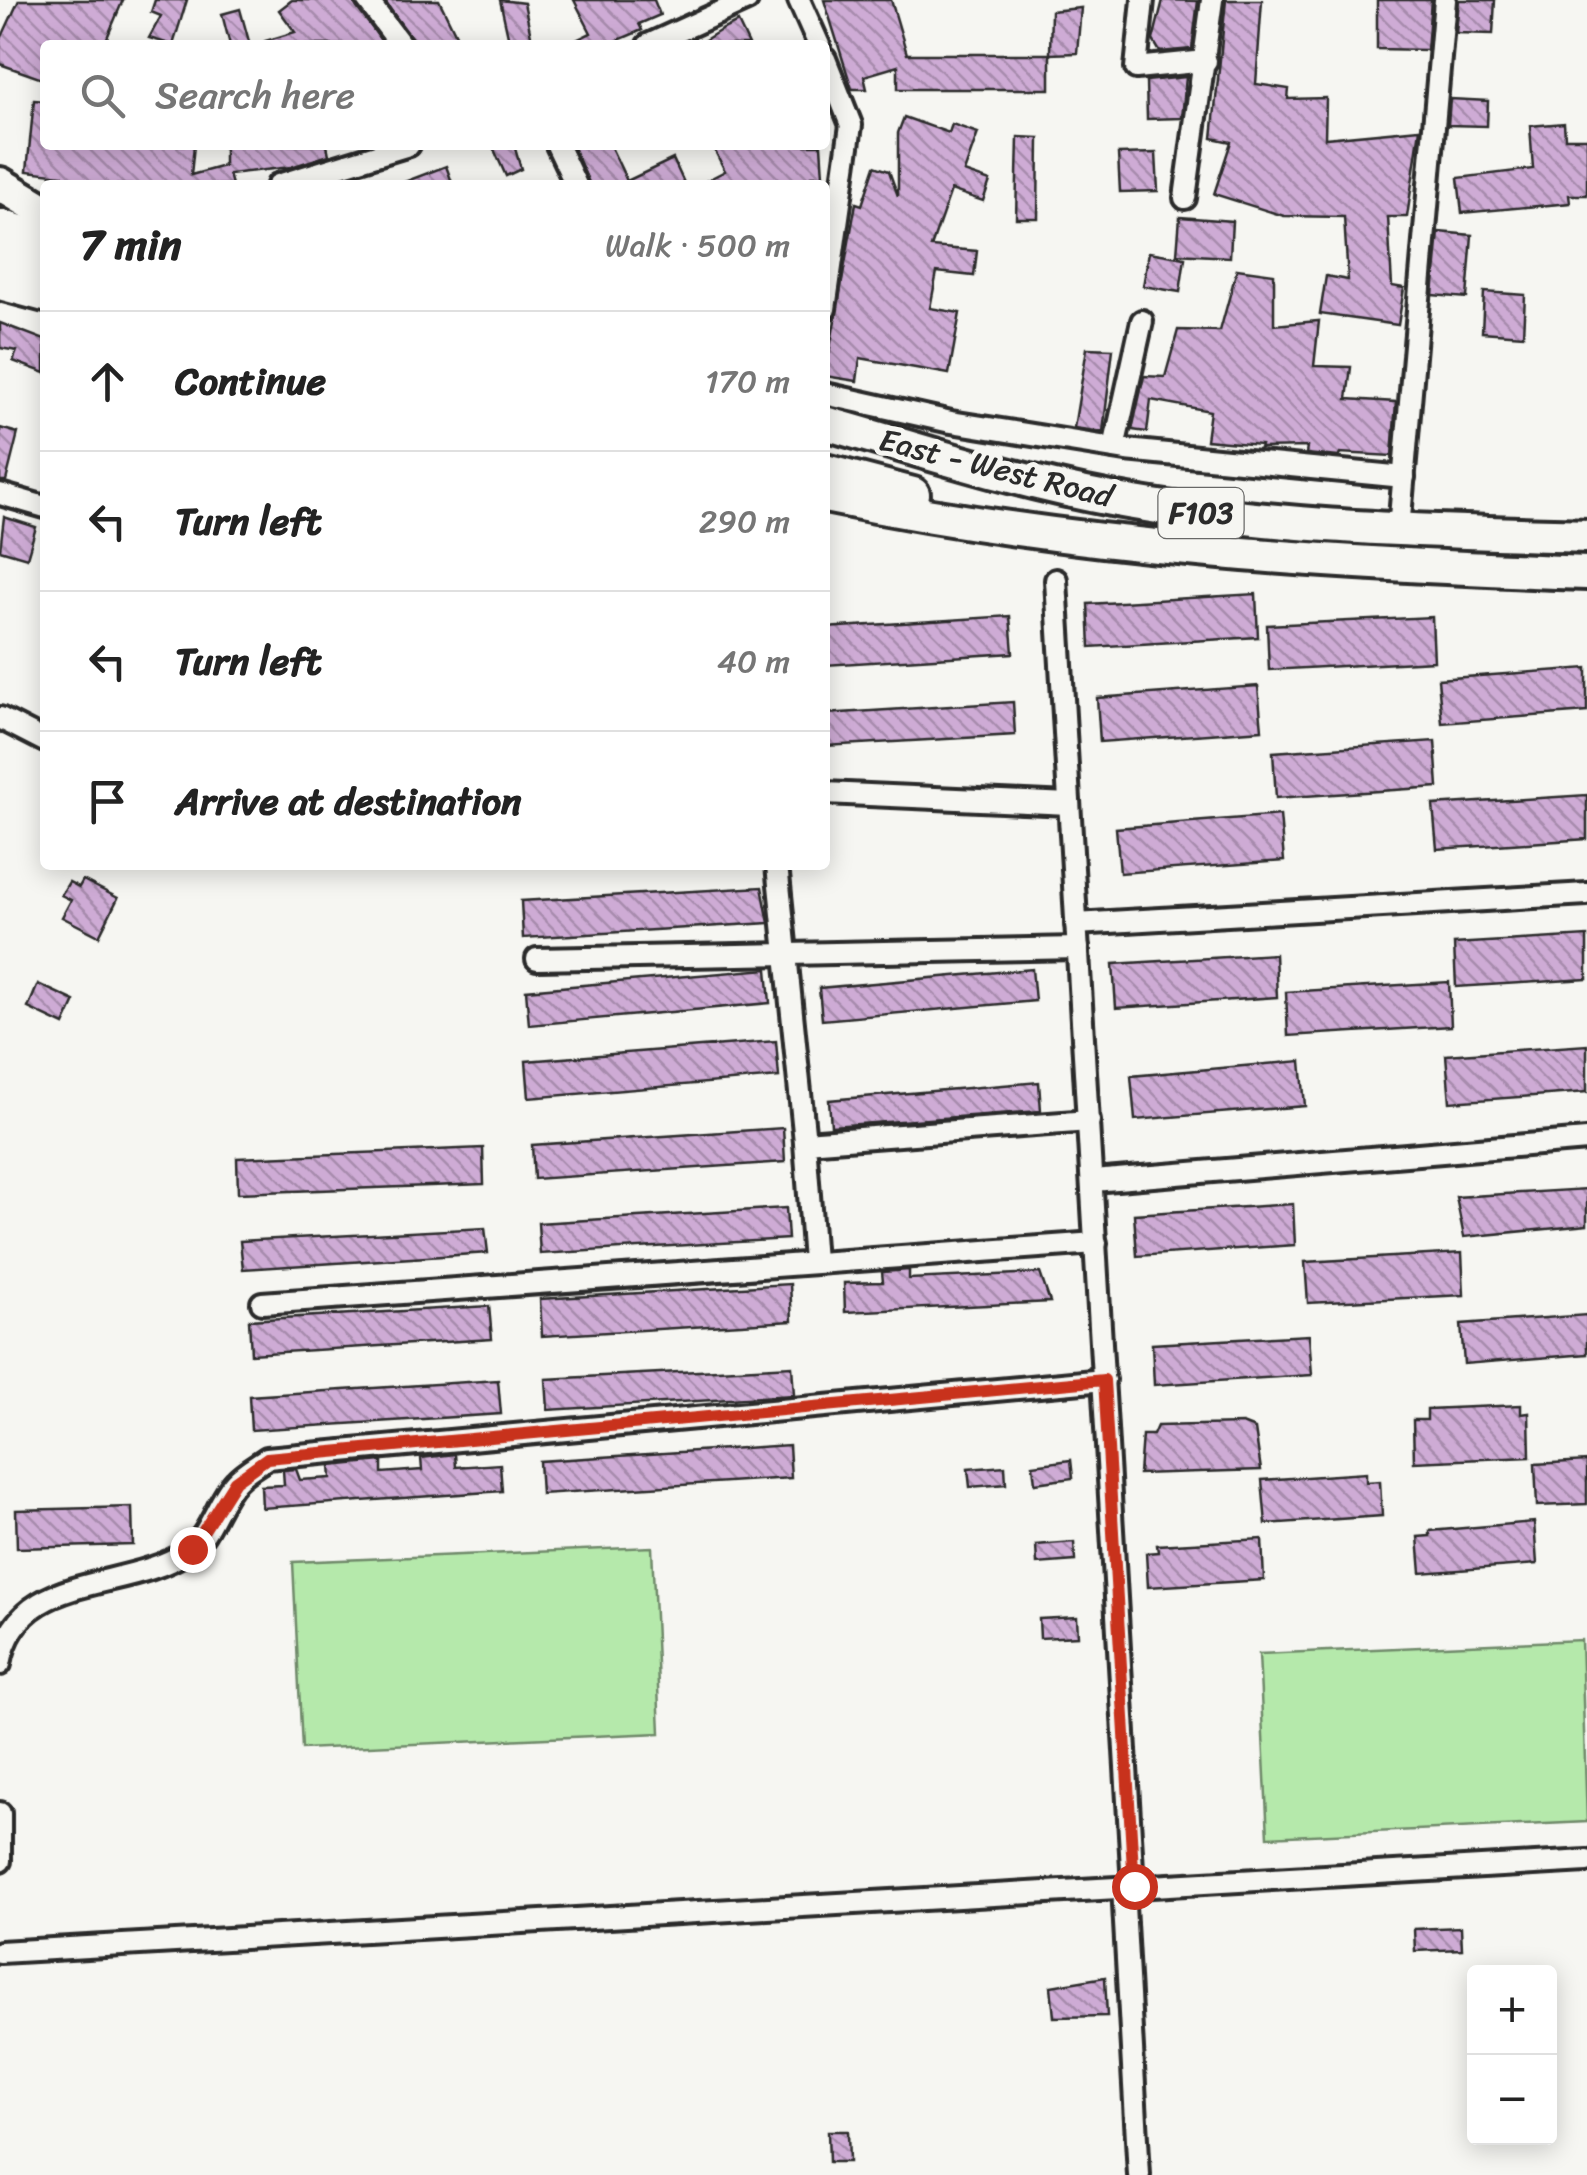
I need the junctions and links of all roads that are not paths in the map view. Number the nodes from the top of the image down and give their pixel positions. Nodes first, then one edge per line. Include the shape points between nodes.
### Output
1 (367, 0) edge
2 (747, 0) edge
3 (798, 0) edge
4 (1143, 0) edge
5 (1212, 0) edge
6 (1444, 0) edge
7 (396, 40) edge
8 (659, 40) edge
9 (816, 40) edge
10 (1206, 61) junction
11 (830, 73) edge
12 (393, 150) edge
13 (559, 150) edge
14 (294, 180) edge
15 (574, 180) edge
16 (0, 184) edge
17 (1185, 198) dead end
18 (0, 204) edge
19 (40, 211) edge
20 (40, 213) edge
21 (0, 226) edge
22 (40, 237) edge
23 (0, 254) edge
24 (40, 265) edge
25 (830, 273) edge
26 (0, 283) edge
27 (40, 294) edge
28 (1142, 321) dead end
29 (830, 395) edge
30 (830, 424) edge
31 (830, 441) edge
32 (1114, 448) junction
33 (830, 472) edge
34 (1404, 477) junction
35 (1067, 490) junction
36 (0, 494) edge
37 (830, 497) edge
38 (40, 506) edge
39 (1399, 529) junction
40 (1051, 530) junction
41 (1587, 536) edge
42 (1587, 573) edge
43 (1056, 580) dead end
44 (0, 718) edge
45 (40, 738) edge
46 (830, 793) edge
47 (1069, 804) junction
48 (778, 870) edge
49 (1587, 894) edge
50 (1076, 924) junction
51 (1078, 948) junction
52 (784, 954) junction
53 (538, 959) dead end
54 (1089, 1122) junction
55 (1587, 1140) edge
56 (805, 1142) junction
57 (1093, 1181) junction
58 (1096, 1243) junction
59 (814, 1261) junction
60 (262, 1303) dead end
61 (1104, 1380) junction
62 (0, 1664) edge
63 (0, 1813) edge
64 (0, 1861) edge
65 (1587, 1861) edge
66 (1128, 1887) junction
67 (0, 1952) edge
68 (1139, 2175) edge

1 - 7 street
2 - 8 street
3 - 9 street
4 - 10 street via 1136,68
5 - 10 street
6 - 34 street
10 - 17 street
11 - 25 street via 850,125
12 - 14 street
13 - 15 street
16 - 19 main road
18 - 20 main road
21 - 22 main road
23 - 24 main road
26 - 27 main road
28 - 32 street
29 - 32 street
30 - 35 main road, East - West Road / F103
31 - 35 main road
32 - 34 street
33 - 40 main road
34 - 39 street
35 - 39 main road, East - West Road / F103 via 1186,511
36 - 38 street
37 - 40 main road, East - West Road / F103
39 - 41 main road, East - West Road / F103
40 - 42 main road, East - West Road / F103 via 1288,560
43 - 47 street
44 - 45 street
46 - 47 street
47 - 50 street
48 - 52 street
49 - 50 street
50 - 51 street
51 - 52 street
51 - 54 street
52 - 53 street
52 - 56 street
54 - 56 street
54 - 57 street
55 - 57 street
56 - 59 street
57 - 58 street
58 - 59 street
58 - 61 street
59 - 60 street
61 - 62 street via 267,1458 235,1481 192,1549 52,1596 12,1626
61 - 66 street
63 - 64 street
65 - 66 street
66 - 67 street
66 - 68 street

